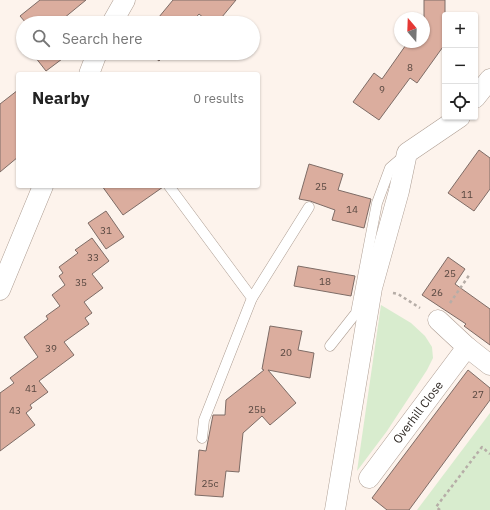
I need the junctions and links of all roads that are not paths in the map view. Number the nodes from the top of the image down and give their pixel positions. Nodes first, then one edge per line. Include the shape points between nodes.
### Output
1 (125, 0) edge
2 (116, 16) edge
3 (94, 60) edge
4 (90, 72) edge
5 (490, 79) edge
6 (478, 94) edge
7 (456, 120) edge
8 (407, 153) junction
9 (42, 188) edge
10 (170, 188) edge
11 (309, 207) dead end
12 (0, 290) edge
13 (252, 298) junction
14 (438, 320) dead end
15 (330, 346) dead end
16 (468, 347) junction
17 (490, 365) edge
18 (202, 438) dead end
19 (369, 478) dead end
20 (335, 510) edge

1 - 2 street
3 - 4 street
5 - 6 street
7 - 8 street
8 - 15 lane via 390,168 377,204 356,313
8 - 20 street via 372,288
9 - 12 street
10 - 13 lane
11 - 13 lane
13 - 18 lane via 204,420
14 - 16 street
16 - 17 street
16 - 19 street, Overhill Close

